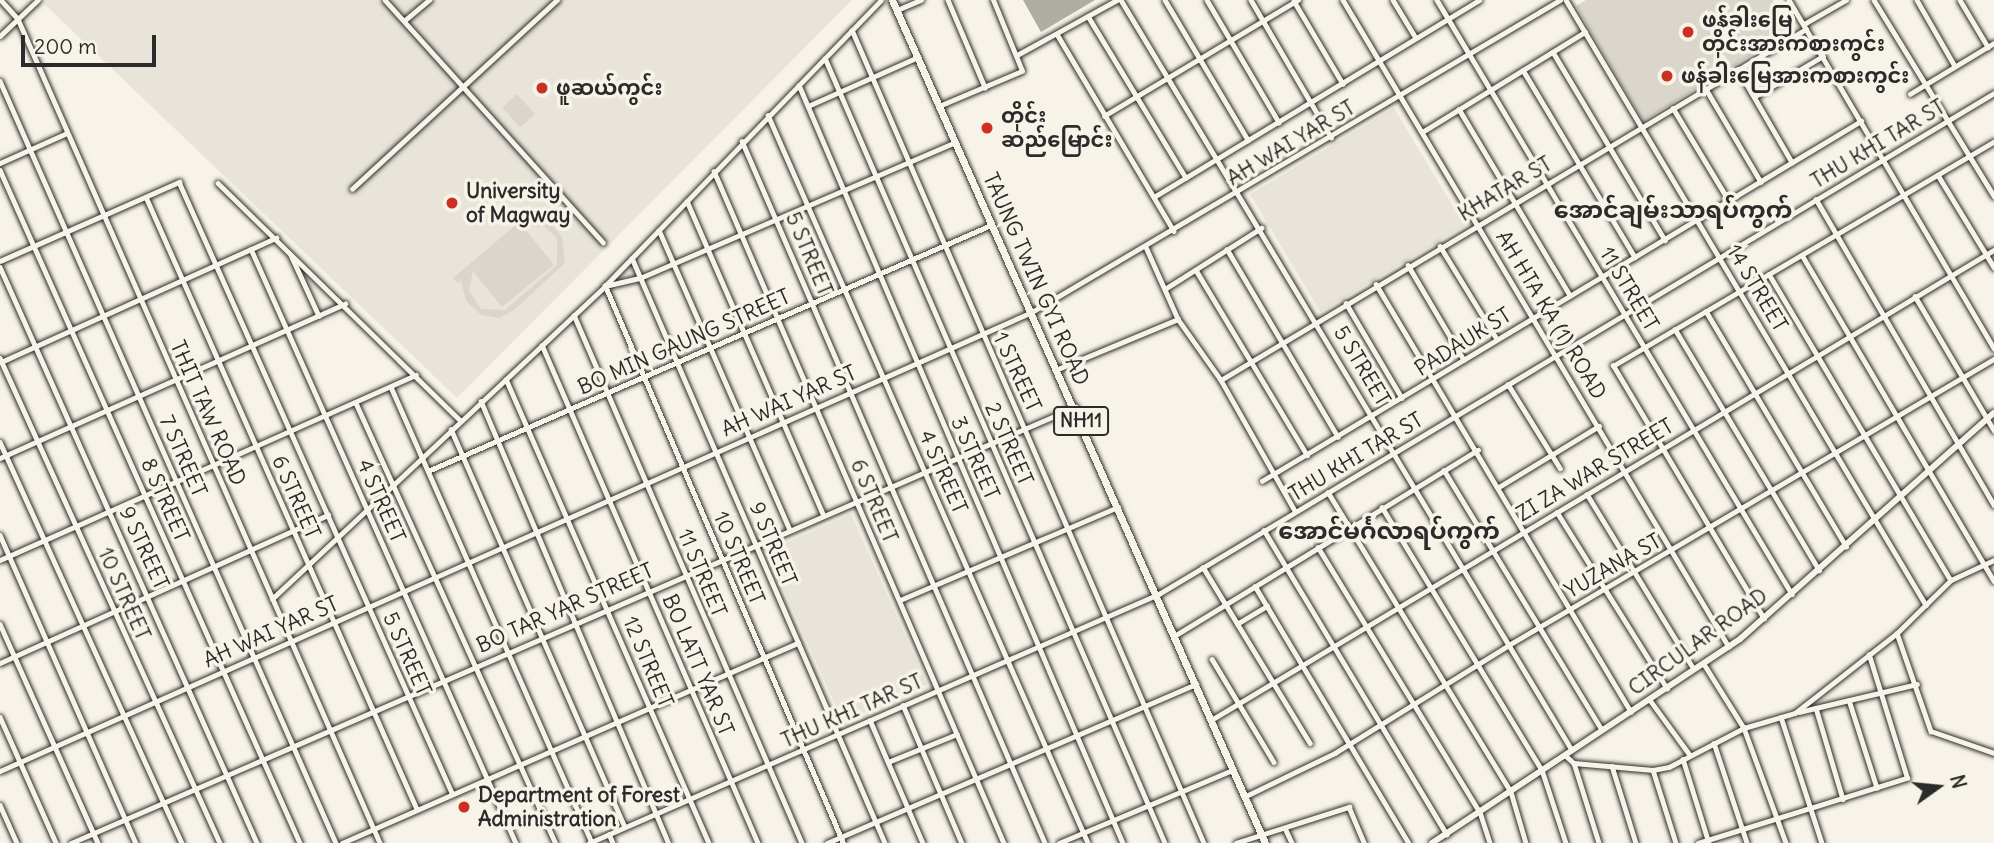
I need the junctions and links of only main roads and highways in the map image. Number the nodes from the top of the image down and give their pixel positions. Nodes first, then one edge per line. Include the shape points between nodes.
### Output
1 (892, 0) edge
2 (1994, 413) edge
3 (1264, 840) edge
4 (1432, 843) edge

1 - 3 highway, TAUNG TWIN GYI ROAD / NH11
2 - 4 main road, CIRCULAR ROAD via 1765,619

